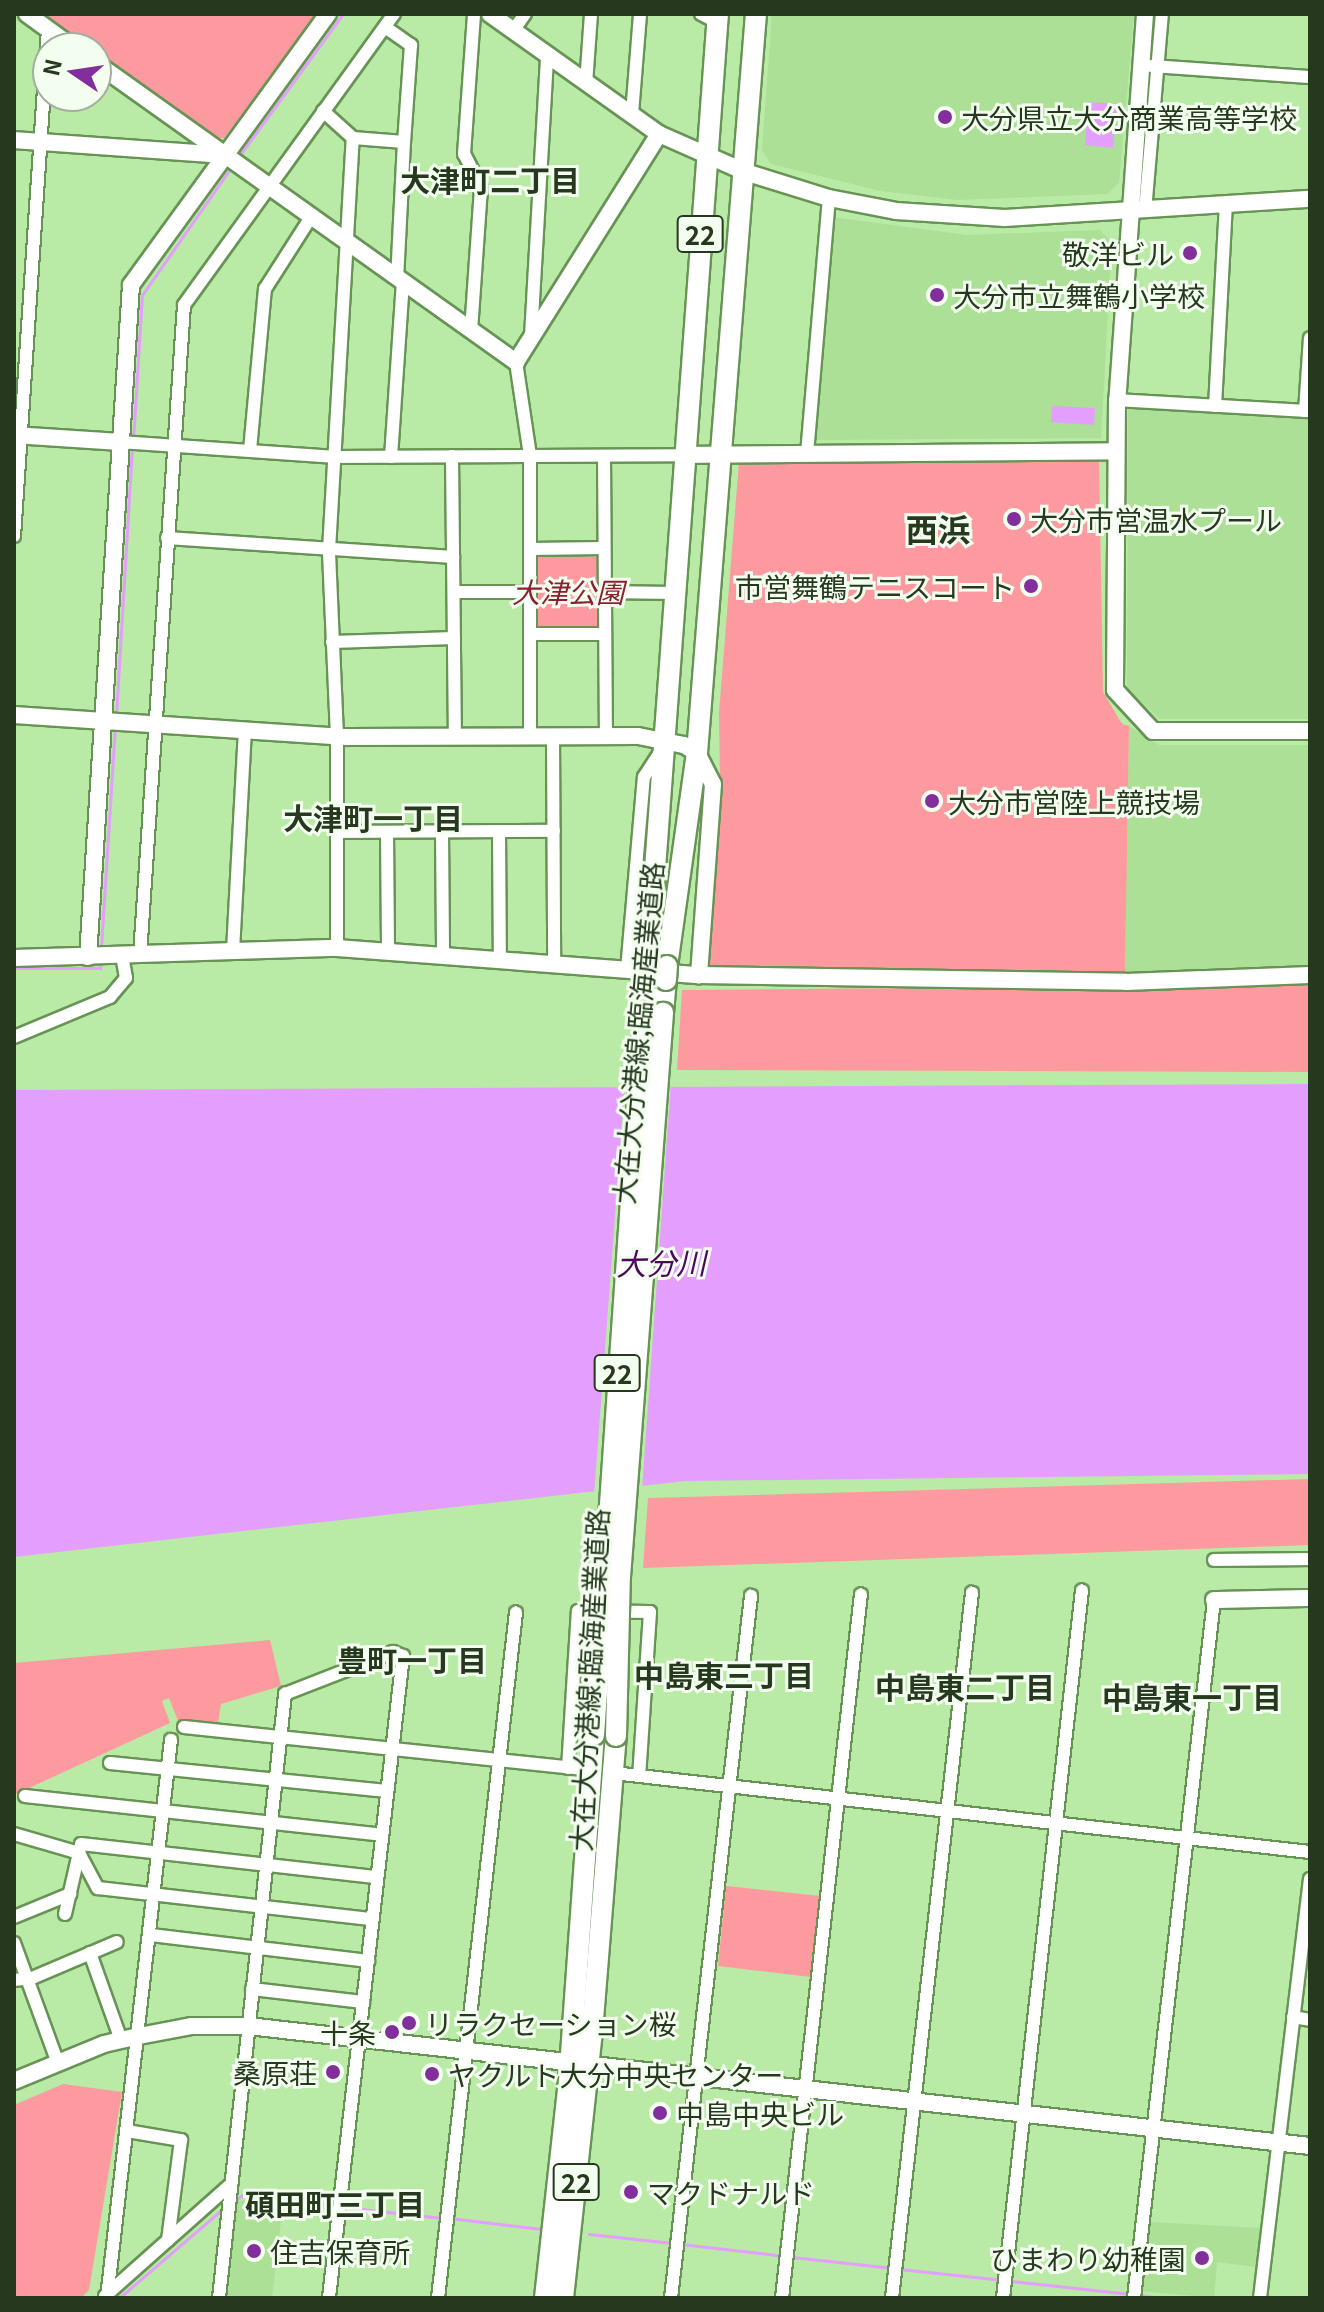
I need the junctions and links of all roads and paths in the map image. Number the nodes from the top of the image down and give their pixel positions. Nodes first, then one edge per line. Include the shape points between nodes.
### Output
1 (27, 14) edge
2 (328, 14) edge
3 (394, 14) edge
4 (474, 14) edge
5 (490, 14) edge
6 (525, 14) edge
7 (591, 14) edge
8 (640, 14) edge
9 (756, 14) edge
10 (1145, 14) edge
11 (1162, 14) edge
12 (712, 17) edge
13 (385, 27) junction
14 (48, 29) junction
15 (513, 31) junction
16 (52, 32) edge
17 (547, 56) junction
18 (1149, 66) junction
19 (112, 74) edge
20 (1310, 77) edge
21 (586, 84) junction
22 (323, 111) junction
23 (632, 114) junction
24 (659, 134) junction
25 (353, 138) junction
26 (14, 140) edge
27 (40, 142) junction
28 (404, 142) junction
29 (707, 154) junction
30 (231, 160) junction
31 (745, 172) junction
32 (268, 186) junction
33 (829, 198) junction
34 (1310, 199) edge
35 (1226, 205) junction
36 (1136, 211) junction
37 (311, 217) junction
38 (346, 241) junction
39 (400, 280) junction
40 (471, 331) junction
41 (1310, 338) edge
42 (531, 339) junction
43 (516, 362) junction
44 (1117, 400) junction
45 (1215, 406) junction
46 (1308, 411) edge
47 (17, 435) edge
48 (128, 443) junction
49 (173, 446) junction
50 (250, 450) junction
51 (1115, 451) junction
52 (807, 454) junction
53 (683, 455) junction
54 (724, 455) junction
55 (452, 456) junction
56 (530, 456) junction
57 (604, 456) junction
58 (332, 457) junction
59 (391, 457) junction
60 (14, 536) edge
61 (167, 538) junction
62 (604, 548) junction
63 (530, 549) junction
64 (329, 550) junction
65 (453, 557) junction
66 (454, 592) junction
67 (530, 592) junction
68 (605, 592) junction
69 (674, 593) junction
70 (530, 634) junction
71 (605, 634) junction
72 (454, 638) junction
73 (332, 642) junction
74 (14, 715) edge
75 (111, 721) junction
76 (155, 724) junction
77 (245, 730) junction
78 (1310, 731) edge
79 (337, 736) junction
80 (455, 736) junction
81 (530, 736) junction
82 (553, 736) junction
83 (606, 736) junction
84 (668, 741) junction
85 (697, 753) junction
86 (499, 831) junction
87 (554, 831) junction
88 (337, 832) junction
89 (387, 832) junction
90 (442, 832) junction
91 (337, 948) junction
92 (233, 951) junction
93 (388, 952) junction
94 (140, 955) junction
95 (102, 956) junction
96 (443, 956) junction
97 (14, 958) edge
98 (500, 960) junction
99 (554, 964) junction
100 (627, 970) junction
101 (657, 972) junction
102 (699, 975) junction
103 (1310, 975) edge
104 (654, 1012) junction
105 (14, 1037) edge
106 (1310, 1559) edge
107 (1214, 1560) dead end
108 (1082, 1590) dead end
109 (972, 1593) dead end
110 (861, 1594) dead end
111 (751, 1596) dead end
112 (1310, 1598) edge
113 (1214, 1600) joint
114 (516, 1612) dead end
115 (184, 1727) dead end
116 (280, 1737) junction
117 (171, 1740) dead end
118 (392, 1749) junction
119 (499, 1760) junction
120 (110, 1763) dead end
121 (169, 1768) junction
122 (568, 1768) junction
123 (591, 1770) junction
124 (613, 1773) junction
125 (639, 1776) junction
126 (275, 1782) junction
127 (729, 1787) junction
128 (387, 1791) junction
129 (25, 1796) dead end
130 (838, 1800) junction
131 (165, 1811) junction
132 (947, 1812) junction
133 (271, 1822) junction
134 (1056, 1824) junction
135 (14, 1834) edge
136 (382, 1835) junction
137 (1187, 1838) junction
138 (1310, 1852) edge
139 (79, 1853) junction
140 (160, 1853) junction
141 (266, 1865) junction
142 (377, 1877) junction
143 (1310, 1879) edge
144 (70, 1894) junction
145 (155, 1894) junction
146 (261, 1906) junction
147 (65, 1914) dead end
148 (14, 1917) edge
149 (372, 1919) junction
150 (151, 1935) junction
151 (117, 1942) dead end
152 (14, 1943) edge
153 (257, 1947) junction
154 (90, 1953) junction
155 (368, 1961) junction
156 (20, 1979) edge
157 (252, 1989) junction
158 (363, 2002) junction
159 (1293, 2017) junction
160 (1310, 2020) edge
161 (248, 2026) junction
162 (139, 2036) junction
163 (359, 2038) junction
164 (121, 2040) junction
165 (466, 2050) junction
166 (58, 2063) junction
167 (580, 2063) junction
168 (696, 2078) junction
169 (14, 2081) edge
170 (805, 2090) junction
171 (914, 2102) junction
172 (1024, 2114) junction
173 (1154, 2129) junction
174 (127, 2131) junction
175 (1278, 2142) junction
176 (1310, 2146) edge
177 (231, 2190) junction
178 (168, 2240) junction
179 (1004, 2286) edge
180 (1135, 2294) edge
181 (106, 2297) edge
182 (219, 2298) edge
183 (329, 2298) edge
184 (438, 2298) edge
185 (545, 2298) edge
186 (563, 2298) edge
187 (671, 2298) edge
188 (782, 2298) edge
189 (892, 2298) edge
190 (1260, 2298) edge

1 - 14 street
2 - 30 street
3 - 13 street
4 - 40 street via 464,154 481,187
5 - 15 street
6 - 15 street
7 - 21 street
8 - 23 street
9 - 31 main road, 大在大分港線;臨海産業道路 / 22
10 - 18 street
11 - 18 street
12 - 29 main road, 大在大分港線;臨海産業道路 / 22
13 - 22 street
13 - 28 street via 411,45
14 - 16 street
14 - 27 street
15 - 17 street
17 - 21 street
17 - 42 street
18 - 20 street
18 - 36 street
19 - 30 street
21 - 23 street
22 - 25 street
22 - 32 street
23 - 24 street
24 - 29 street
24 - 42 street
25 - 28 street
25 - 38 street
26 - 27 street
27 - 30 street
27 - 47 street
28 - 39 street
29 - 31 street
29 - 53 main road, 大在大分港線;臨海産業道路 / 22
30 - 32 street
30 - 48 street via 131,285
31 - 33 street
31 - 54 main road, 大在大分港線;臨海産業道路 / 22
32 - 37 street
32 - 49 street via 184,305
33 - 36 street via 896,211 959,215
33 - 52 street
34 - 35 street
35 - 36 street
35 - 45 street
36 - 44 street
37 - 38 street
37 - 50 street via 265,289
38 - 39 street
38 - 58 street
39 - 40 street
39 - 59 street
40 - 43 street
41 - 46 street
42 - 43 street
43 - 56 street
44 - 45 street
44 - 51 street
45 - 46 street
47 - 48 street
47 - 60 street
48 - 49 street
48 - 75 street
49 - 50 street
49 - 61 street
50 - 58 street
51 - 52 street
51 - 78 street via 1114,685 1119,698 1148,728 1160,732
52 - 54 street
53 - 54 street
53 - 57 street
53 - 69 main road, 大在大分港線;臨海産業道路 / 22
54 - 85 main road, 大在大分港線;臨海産業道路 / 22
55 - 56 street
55 - 59 street
55 - 65 street
56 - 57 street
56 - 63 street
57 - 62 street
58 - 59 street
58 - 64 street
61 - 64 street
61 - 76 street
62 - 63 street
62 - 68 street
63 - 67 street
64 - 65 street
64 - 73 street
65 - 66 street
66 - 67 street
66 - 72 street
67 - 70 street
68 - 69 street
68 - 71 street
69 - 84 main road, 大在大分港線;臨海産業道路 / 22
70 - 71 street
70 - 81 street
71 - 83 street
72 - 73 street
72 - 80 street
73 - 79 street
74 - 75 street
75 - 76 street
75 - 95 street
76 - 77 street
76 - 94 street
77 - 79 street
77 - 92 street
79 - 80 street
79 - 88 street
80 - 81 street
81 - 82 street
82 - 83 street
82 - 87 street
83 - 84 street
84 - 85 street
84 - 100 street via 644,777
84 - 101 main road, 大在大分港線;臨海産業道路 / 22
85 - 101 main road, 大在大分港線;臨海産業道路 / 22
85 - 102 street via 713,784
86 - 87 street
86 - 90 street
86 - 98 street
87 - 99 street
88 - 89 street
88 - 91 street
89 - 90 street
89 - 93 street
90 - 96 street
91 - 92 street
91 - 93 street
92 - 94 street
93 - 96 street
94 - 95 street
95 - 97 street
95 - 105 street via 126,978 110,997
96 - 98 street
98 - 99 street
99 - 100 street
100 - 102 street
101 - 104 main road, 大在大分港線;臨海産業道路 / 22
102 - 103 street via 1126,982
104 - 123 main road, 大在大分港線;臨海産業道路 / 22, bridge
104 - 124 main road, 大在大分港線;臨海産業道路 / 22, bridge
106 - 107 street
108 - 134 street
109 - 132 street
110 - 130 street
111 - 127 street
112 - 113 street
113 - 137 street
114 - 119 street
115 - 116 street
116 - 118 street
116 - 118 street via 285,1694 393,1652 403,1656
116 - 126 street
117 - 121 street
118 - 119 street
118 - 128 street
119 - 122 street
119 - 165 street
120 - 121 street
121 - 126 street
121 - 131 street
122 - 123 street
122 - 125 street via 578,1611 650,1612
123 - 167 main road, 大在大分港線;臨海産業道路 / 22
124 - 125 street
124 - 167 main road, 大在大分港線;臨海産業道路 / 22
125 - 127 street
126 - 128 street
126 - 133 street
127 - 130 street
127 - 168 street
128 - 136 street
129 - 131 street
130 - 132 street
130 - 170 street
131 - 133 street
131 - 140 street
132 - 134 street
132 - 171 street
133 - 136 street
133 - 141 street
134 - 137 street
134 - 172 street
135 - 139 street
136 - 142 street
137 - 138 street
137 - 173 street
139 - 140 street via 81,1844
139 - 144 street
139 - 145 street via 98,1888
140 - 141 street
140 - 145 street
141 - 142 street
141 - 146 street
142 - 149 street
143 - 159 street
144 - 147 street
144 - 148 street
145 - 146 street
145 - 150 street
146 - 149 street
146 - 153 street
149 - 155 street
150 - 153 street
150 - 162 street
151 - 154 street
152 - 156 street
153 - 155 street
153 - 157 street
154 - 156 street
154 - 164 street
155 - 158 street
156 - 166 street
157 - 158 street
157 - 161 street
158 - 163 street
159 - 160 street
159 - 175 street
161 - 162 street via 192,2026
161 - 163 street
161 - 177 street
162 - 164 street
162 - 174 street
163 - 165 street
163 - 183 street
164 - 166 street
165 - 167 street
165 - 184 street
166 - 169 street
167 - 168 street
167 - 185 main road, 大在大分港線;臨海産業道路 / 22
167 - 186 main road, 大在大分港線;臨海産業道路 / 22
168 - 170 street
168 - 187 street
170 - 171 street
170 - 188 street
171 - 172 street
171 - 189 street
172 - 173 street
172 - 179 street
173 - 175 street
173 - 180 street
174 - 178 street via 181,2140
174 - 181 street
175 - 176 street
175 - 190 street
177 - 178 street
177 - 182 street
178 - 181 street

